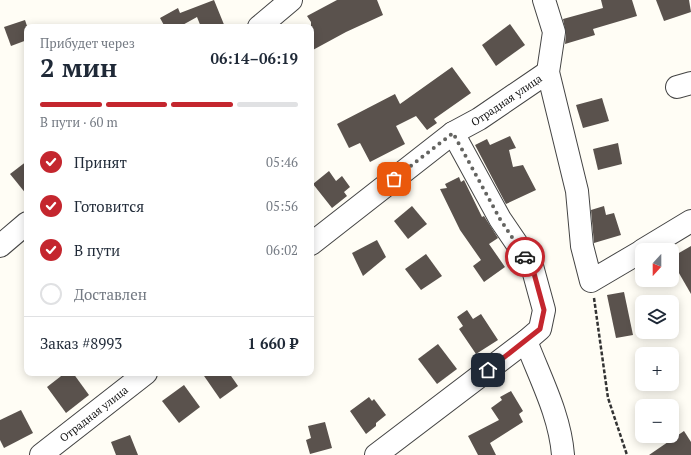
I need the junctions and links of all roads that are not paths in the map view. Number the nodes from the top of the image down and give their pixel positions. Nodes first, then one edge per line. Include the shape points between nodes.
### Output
1 (291, 0) edge
2 (544, 0) edge
3 (263, 24) edge
4 (548, 72) junction
5 (453, 133) junction
6 (691, 221) edge
7 (24, 226) edge
8 (314, 242) edge
9 (655, 243) edge
10 (0, 246) edge
11 (635, 255) edge
12 (526, 341) junction
13 (142, 376) edge
14 (41, 455) edge
15 (376, 455) edge
16 (563, 455) edge

1 - 3 street
2 - 4 street via 554,32
4 - 5 street, Отрадная улица
4 - 11 street via 577,191 582,246 591,281
5 - 8 street, Отрадная улица
5 - 12 street via 500,219 532,266 544,310 540,329
6 - 9 street
7 - 10 street
12 - 15 street
12 - 16 street via 555,414
13 - 14 street, Отрадная улица

